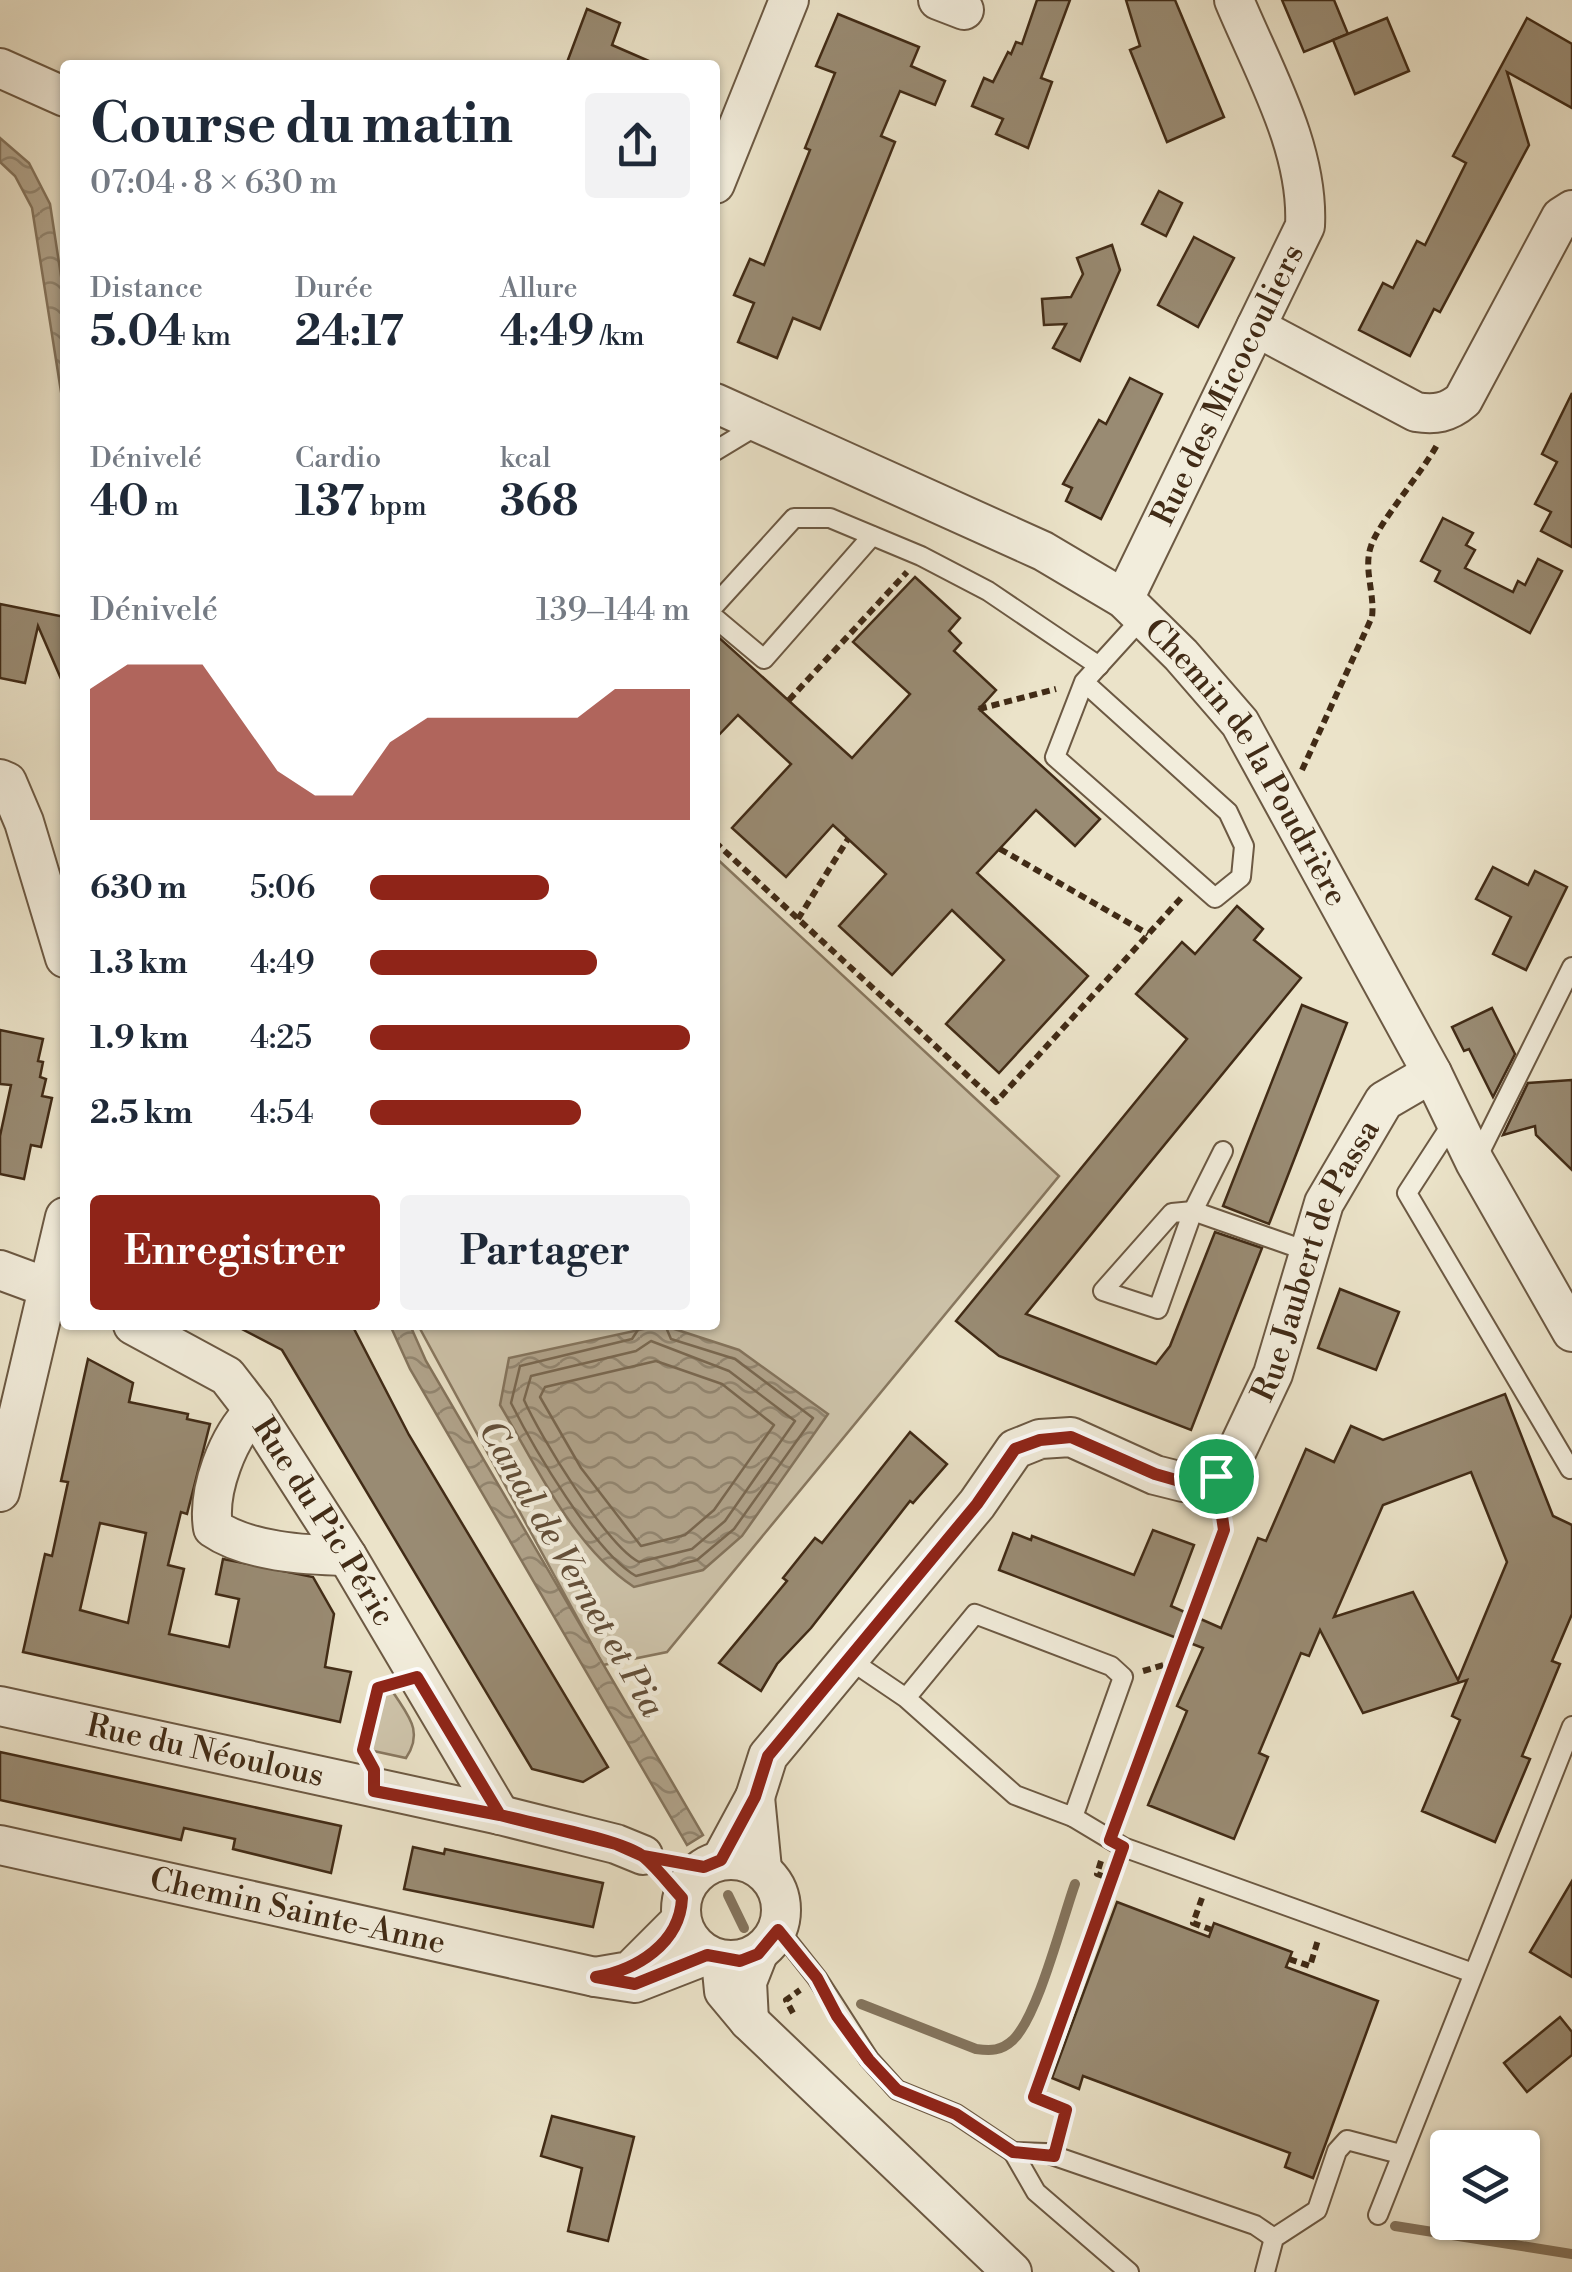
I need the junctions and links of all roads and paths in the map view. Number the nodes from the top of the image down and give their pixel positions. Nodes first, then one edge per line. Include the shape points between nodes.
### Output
1 (789, 0) edge
2 (1234, 0) edge
3 (0, 68) edge
4 (60, 96) edge
5 (720, 172) edge
6 (1572, 210) edge
7 (1256, 327) junction
8 (1462, 400) junction
9 (720, 406) edge
10 (763, 422) junction
11 (720, 448) edge
12 (872, 536) junction
13 (921, 556) junction
14 (720, 599) edge
15 (1133, 608) junction
16 (720, 622) edge
17 (1099, 666) junction
18 (1084, 682) junction
19 (788, 700) dead end
20 (979, 709) dead end
21 (0, 779) edge
22 (1281, 798) junction
23 (848, 839) dead end
24 (720, 847) edge
25 (1000, 848) dead end
26 (1196, 882) junction
27 (798, 919) junction
28 (1148, 934) junction
29 (60, 941) edge
30 (1572, 967) edge
31 (1432, 1073) junction
32 (1453, 1122) junction
33 (1223, 1152) dead end
34 (1475, 1162) junction
35 (1193, 1211) junction
36 (1307, 1251) junction
37 (60, 1258) edge
38 (0, 1270) edge
39 (56, 1291) edge
40 (142, 1330) edge
41 (1572, 1332) edge
42 (254, 1411) junction
43 (1570, 1469) edge
44 (1216, 1476) junction
45 (0, 1492) edge
46 (346, 1556) junction
47 (846, 1658) junction
48 (417, 1677) junction
49 (906, 1698) junction
50 (0, 1706) edge
51 (1572, 1726) edge
52 (472, 1767) junction
53 (374, 1791) junction
54 (755, 1797) junction
55 (426, 1800) junction
56 (500, 1815) junction
57 (1073, 1817) junction
58 (1116, 1843) junction
59 (0, 1845) edge
60 (643, 1856) junction
61 (712, 1864) junction
62 (762, 1869) junction
63 (1210, 1878) junction
64 (1111, 1879) junction
65 (681, 1909) junction
66 (1324, 1920) junction
67 (1212, 1930) dead end
68 (741, 1950) junction
69 (1290, 1959) dead end
70 (1473, 1973) junction
71 (596, 1977) junction
72 (1013, 2152) junction
73 (1400, 2154) junction
74 (1054, 2156) junction
75 (1378, 2215) dead end
76 (1274, 2238) junction
77 (1012, 2272) edge
78 (1129, 2272) edge
79 (1265, 2272) edge

1 - 5 street
2 - 7 street, Rue des Micocouliers via 1295,148 1307,195 1306,226
3 - 4 street
6 - 8 street via 1561,217
7 - 8 street via 1416,412 1440,413
7 - 15 street, Rue des Micocouliers
8 - 22 path via 1418,480 1371,544 1372,617 1301,773
9 - 10 street, Chemin de la Poudrière
10 - 11 lane
10 - 15 street, Chemin de la Poudrière via 1044,551
12 - 13 lane
12 - 14 lane via 830,518 794,518
12 - 16 lane via 764,659
13 - 17 lane
13 - 19 path
15 - 17 lane
15 - 22 street, Chemin de la Poudrière via 1240,722
17 - 18 lane
18 - 20 path
18 - 26 lane via 1055,757
18 - 26 lane via 1228,812 1244,846 1241,877 1215,898
21 - 29 street via 24,822
22 - 31 street, Chemin de la Poudrière
23 - 27 path
24 - 27 path
25 - 28 path
26 - 28 path
27 - 28 path via 996,1102
30 - 34 lane
31 - 32 street, Chemin de la Poudrière
31 - 36 street, Rue Jaubert de Passa via 1384,1101 1324,1204
32 - 34 street, Chemin de la Poudrière
32 - 43 lane via 1407,1194
33 - 35 lane
34 - 41 street, Chemin de la Poudrière
35 - 35 lane via 1158,1309 1103,1291 1172,1214
35 - 36 lane
36 - 44 street, Rue Jaubert de Passa via 1273,1374 1231,1463
37 - 39 street
38 - 39 street
39 - 45 street
40 - 42 street, Rue du Pic Péric via 227,1376
42 - 46 street, Rue du Pic Péric
42 - 46 street via 236,1429 210,1508 214,1528 230,1539
44 - 47 street via 1183,1482 1071,1437 1015,1449 977,1504
44 - 58 path via 1224,1530
46 - 48 street, Rue du Pic Péric
47 - 49 lane
47 - 54 street via 768,1756
48 - 52 street, Rue du Pic Péric
48 - 53 path via 378,1688 363,1750 374,1770
49 - 57 lane via 1015,1795
49 - 57 lane via 975,1614 1111,1666 1122,1677
50 - 53 street, Rue du Néoulous
51 - 70 lane
52 - 55 street
52 - 56 street, Rue du Pic Péric
53 - 55 street, Rue du Néoulous
54 - 61 street
54 - 62 street
55 - 56 street, Rue du Néoulous
56 - 60 street, Rue du Néoulous
57 - 58 lane
58 - 63 lane
58 - 64 path
58 - 64 path via 1096,1874
59 - 71 street, Chemin Sainte-Anne
60 - 61 street, Rue du Néoulous
60 - 65 street, Rue du Néoulous
61 - 62 street via 742,1860
61 - 65 street via 690,1880
62 - 68 street via 780,1896
63 - 66 lane
63 - 67 path via 1193,1923
64 - 74 path via 1034,2097 1066,2110
65 - 68 street via 690,1941
65 - 71 street via 630,1971
66 - 69 path via 1310,1966
66 - 70 lane
68 - 71 street, Chemin Sainte-Anne via 635,1984
68 - 72 lane via 817,1978 858,2045 897,2090 956,2114
68 - 77 street via 724,1991 748,2020
70 - 73 lane
72 - 74 lane
72 - 78 lane via 1036,2192
73 - 75 lane
73 - 76 lane via 1347,2140 1316,2210
74 - 76 lane via 1254,2224
76 - 79 lane

